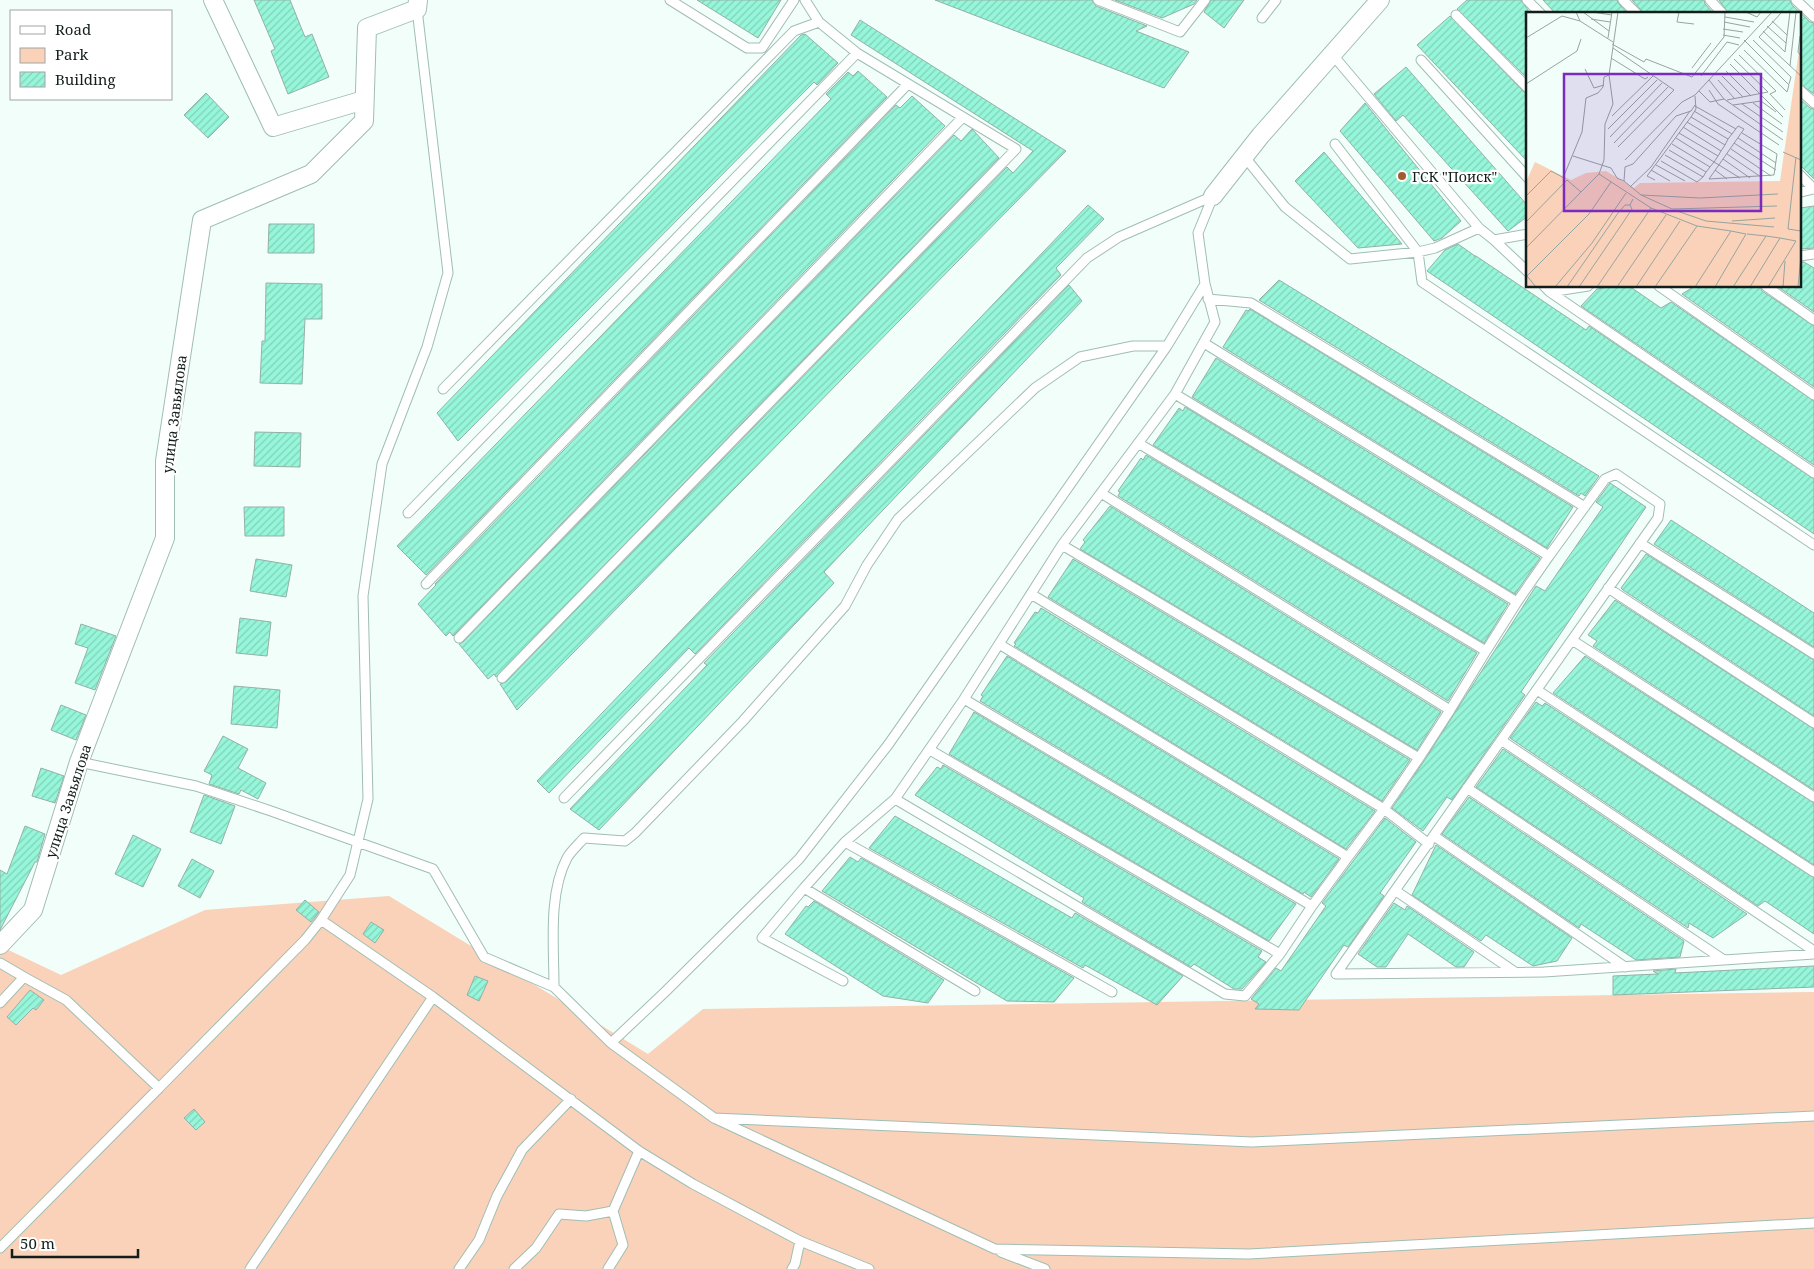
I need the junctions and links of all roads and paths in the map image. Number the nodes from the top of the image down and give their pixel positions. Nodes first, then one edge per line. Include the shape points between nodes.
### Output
1 (213, 0) edge
2 (670, 0) edge
3 (794, 0) edge
4 (805, 0) edge
5 (1098, 0) edge
6 (1205, 0) edge
7 (1276, 0) edge
8 (1380, 0) edge
9 (1527, 0) edge
10 (1623, 0) edge
11 (1710, 0) edge
12 (1796, 0) edge
13 (418, 4) edge
14 (1539, 12) edge
15 (1635, 12) edge
16 (1721, 12) edge
17 (1456, 15) dead end
18 (1814, 17) edge
19 (1262, 18) dead end
20 (819, 22) junction
21 (857, 54) junction
22 (1332, 54) junction
23 (1421, 60) dead end
24 (908, 84) junction
25 (1526, 86) edge
26 (1802, 92) edge
27 (364, 100) junction
28 (1814, 103) edge
29 (963, 117) junction
30 (1335, 144) dead end
31 (1244, 156) junction
32 (1526, 176) edge
33 (1802, 177) edge
34 (1814, 189) edge
35 (1212, 196) junction
36 (1478, 228) junction
37 (1526, 234) edge
38 (1494, 240) junction
39 (1418, 252) junction
40 (1526, 270) edge
41 (1205, 284) junction
42 (1561, 288) edge
43 (1662, 288) edge
44 (1769, 288) edge
45 (1547, 289) edge
46 (1208, 299) junction
47 (1814, 320) edge
48 (1204, 343) junction
49 (1167, 346) junction
50 (443, 389) dead end
51 (1175, 394) junction
52 (1814, 395) edge
53 (1138, 443) junction
54 (1814, 473) edge
55 (1101, 493) junction
56 (1585, 507) junction
57 (408, 513) dead end
58 (1640, 543) junction
59 (1814, 544) edge
60 (1062, 545) junction
61 (1549, 556) junction
62 (426, 584) dead end
63 (1608, 588) junction
64 (1031, 594) junction
65 (1517, 602) junction
66 (459, 638) dead end
67 (1572, 640) junction
68 (999, 644) junction
69 (1486, 652) junction
70 (1814, 654) edge
71 (502, 678) dead end
72 (1537, 690) junction
73 (964, 700) junction
74 (1450, 710) junction
75 (1814, 723) edge
76 (1501, 740) junction
77 (930, 750) junction
78 (1419, 758) junction
79 (79, 762) junction
80 (1467, 788) junction
81 (1814, 797) edge
82 (564, 798) dead end
83 (895, 799) junction
84 (1384, 809) junction
85 (1434, 836) junction
86 (358, 842) junction
87 (845, 842) junction
88 (1429, 844) junction
89 (1348, 857) junction
90 (1814, 872) edge
91 (804, 888) junction
92 (1396, 891) junction
93 (1312, 906) junction
94 (321, 920) junction
95 (0, 945) edge
96 (1814, 953) edge
97 (1280, 954) junction
98 (1724, 960) junction
99 (0, 963) edge
100 (1625, 967) junction
101 (1516, 973) junction
102 (24, 978) junction
103 (843, 980) dead end
104 (554, 987) junction
105 (976, 991) dead end
106 (1112, 992) dead end
107 (433, 997) junction
108 (0, 1002) edge
109 (611, 1043) junction
110 (159, 1088) junction
111 (571, 1100) junction
112 (1814, 1116) edge
113 (714, 1118) junction
114 (639, 1151) junction
115 (613, 1211) junction
116 (1814, 1223) edge
117 (800, 1241) junction
118 (0, 1248) edge
119 (995, 1250) junction
120 (250, 1269) edge
121 (459, 1269) edge
122 (514, 1269) edge
123 (608, 1269) edge
124 (792, 1269) edge
125 (869, 1269) edge
126 (1045, 1269) edge

1 - 27 street via 273,127
2 - 3 lane via 747,48 762,48
4 - 20 lane
5 - 6 lane via 1180,32
7 - 19 lane
8 - 22 street
9 - 14 lane
10 - 15 lane
11 - 16 lane
12 - 18 lane
13 - 27 street, улица Завьялова via 366,28
13 - 86 lane via 448,273 427,347 382,464 363,596 368,799
17 - 25 lane
20 - 21 lane
20 - 50 lane via 794,31
21 - 24 lane
21 - 57 lane
22 - 31 street
22 - 36 lane
23 - 32 lane
24 - 29 lane
24 - 62 lane
26 - 28 lane
27 - 79 street, улица Завьялова via 364,121 311,174 202,220 165,461 165,538
29 - 66 lane
29 - 71 lane via 1016,149
30 - 39 lane
31 - 35 street
31 - 39 lane via 1285,207 1350,258
33 - 34 lane
35 - 41 lane via 1198,233
35 - 82 lane via 1119,237 1087,258
36 - 38 lane
36 - 39 lane via 1435,248
37 - 38 lane
38 - 40 lane
39 - 59 lane via 1422,282
41 - 46 lane
41 - 49 lane
42 - 45 lane
43 - 52 lane
44 - 47 lane
45 - 54 lane
46 - 48 lane via 1215,322
46 - 56 lane via 1251,303
48 - 51 lane
48 - 61 lane
49 - 104 lane via 1133,346 1080,357 1035,388 898,519 867,565 845,606 743,721 636,833 625,841 584,838 567,856 557,885
49 - 109 lane via 888,745 799,859
51 - 53 lane
51 - 65 lane
53 - 55 lane
53 - 69 lane
55 - 60 lane
55 - 74 lane
56 - 58 lane via 1605,479 1616,474 1660,504 1658,518
56 - 61 lane
58 - 63 lane
58 - 70 lane
60 - 64 lane
60 - 78 lane
61 - 65 lane
63 - 67 lane
63 - 75 lane
64 - 68 lane
64 - 84 lane
65 - 69 lane
67 - 72 lane
67 - 81 lane
68 - 73 lane
68 - 89 lane
69 - 74 lane
72 - 76 lane
72 - 90 lane
73 - 77 lane
73 - 93 lane
74 - 78 lane
76 - 80 lane
76 - 96 lane
77 - 83 lane
77 - 97 lane
78 - 84 lane
79 - 86 lane via 196,786
79 - 95 street, улица Завьялова via 33,910
80 - 85 lane
80 - 98 lane
83 - 87 lane
83 - 97 lane via 1224,994 1245,996
84 - 88 lane
84 - 89 lane
85 - 88 lane
85 - 100 lane
86 - 94 lane via 350,876
86 - 104 lane via 433,869 484,957
87 - 91 lane
87 - 106 lane
88 - 92 lane
89 - 93 lane
91 - 103 lane via 762,938
91 - 105 lane
92 - 101 lane
92 - 101 lane via 1336,974
93 - 97 lane
94 - 107 lane
94 - 110 lane
96 - 98 lane
98 - 100 lane
99 - 102 lane
100 - 101 lane
102 - 108 lane
102 - 110 lane via 66,1000
104 - 109 lane
107 - 111 lane
107 - 120 lane
109 - 113 lane
110 - 118 lane
111 - 114 lane
111 - 121 lane via 522,1150 497,1196 479,1240
112 - 113 lane via 1252,1142
113 - 119 lane
114 - 115 lane
114 - 117 lane
115 - 122 lane via 586,1216 559,1214 536,1248
115 - 123 lane via 623,1245
116 - 119 lane via 1250,1254
117 - 124 lane
117 - 125 lane
119 - 126 lane

